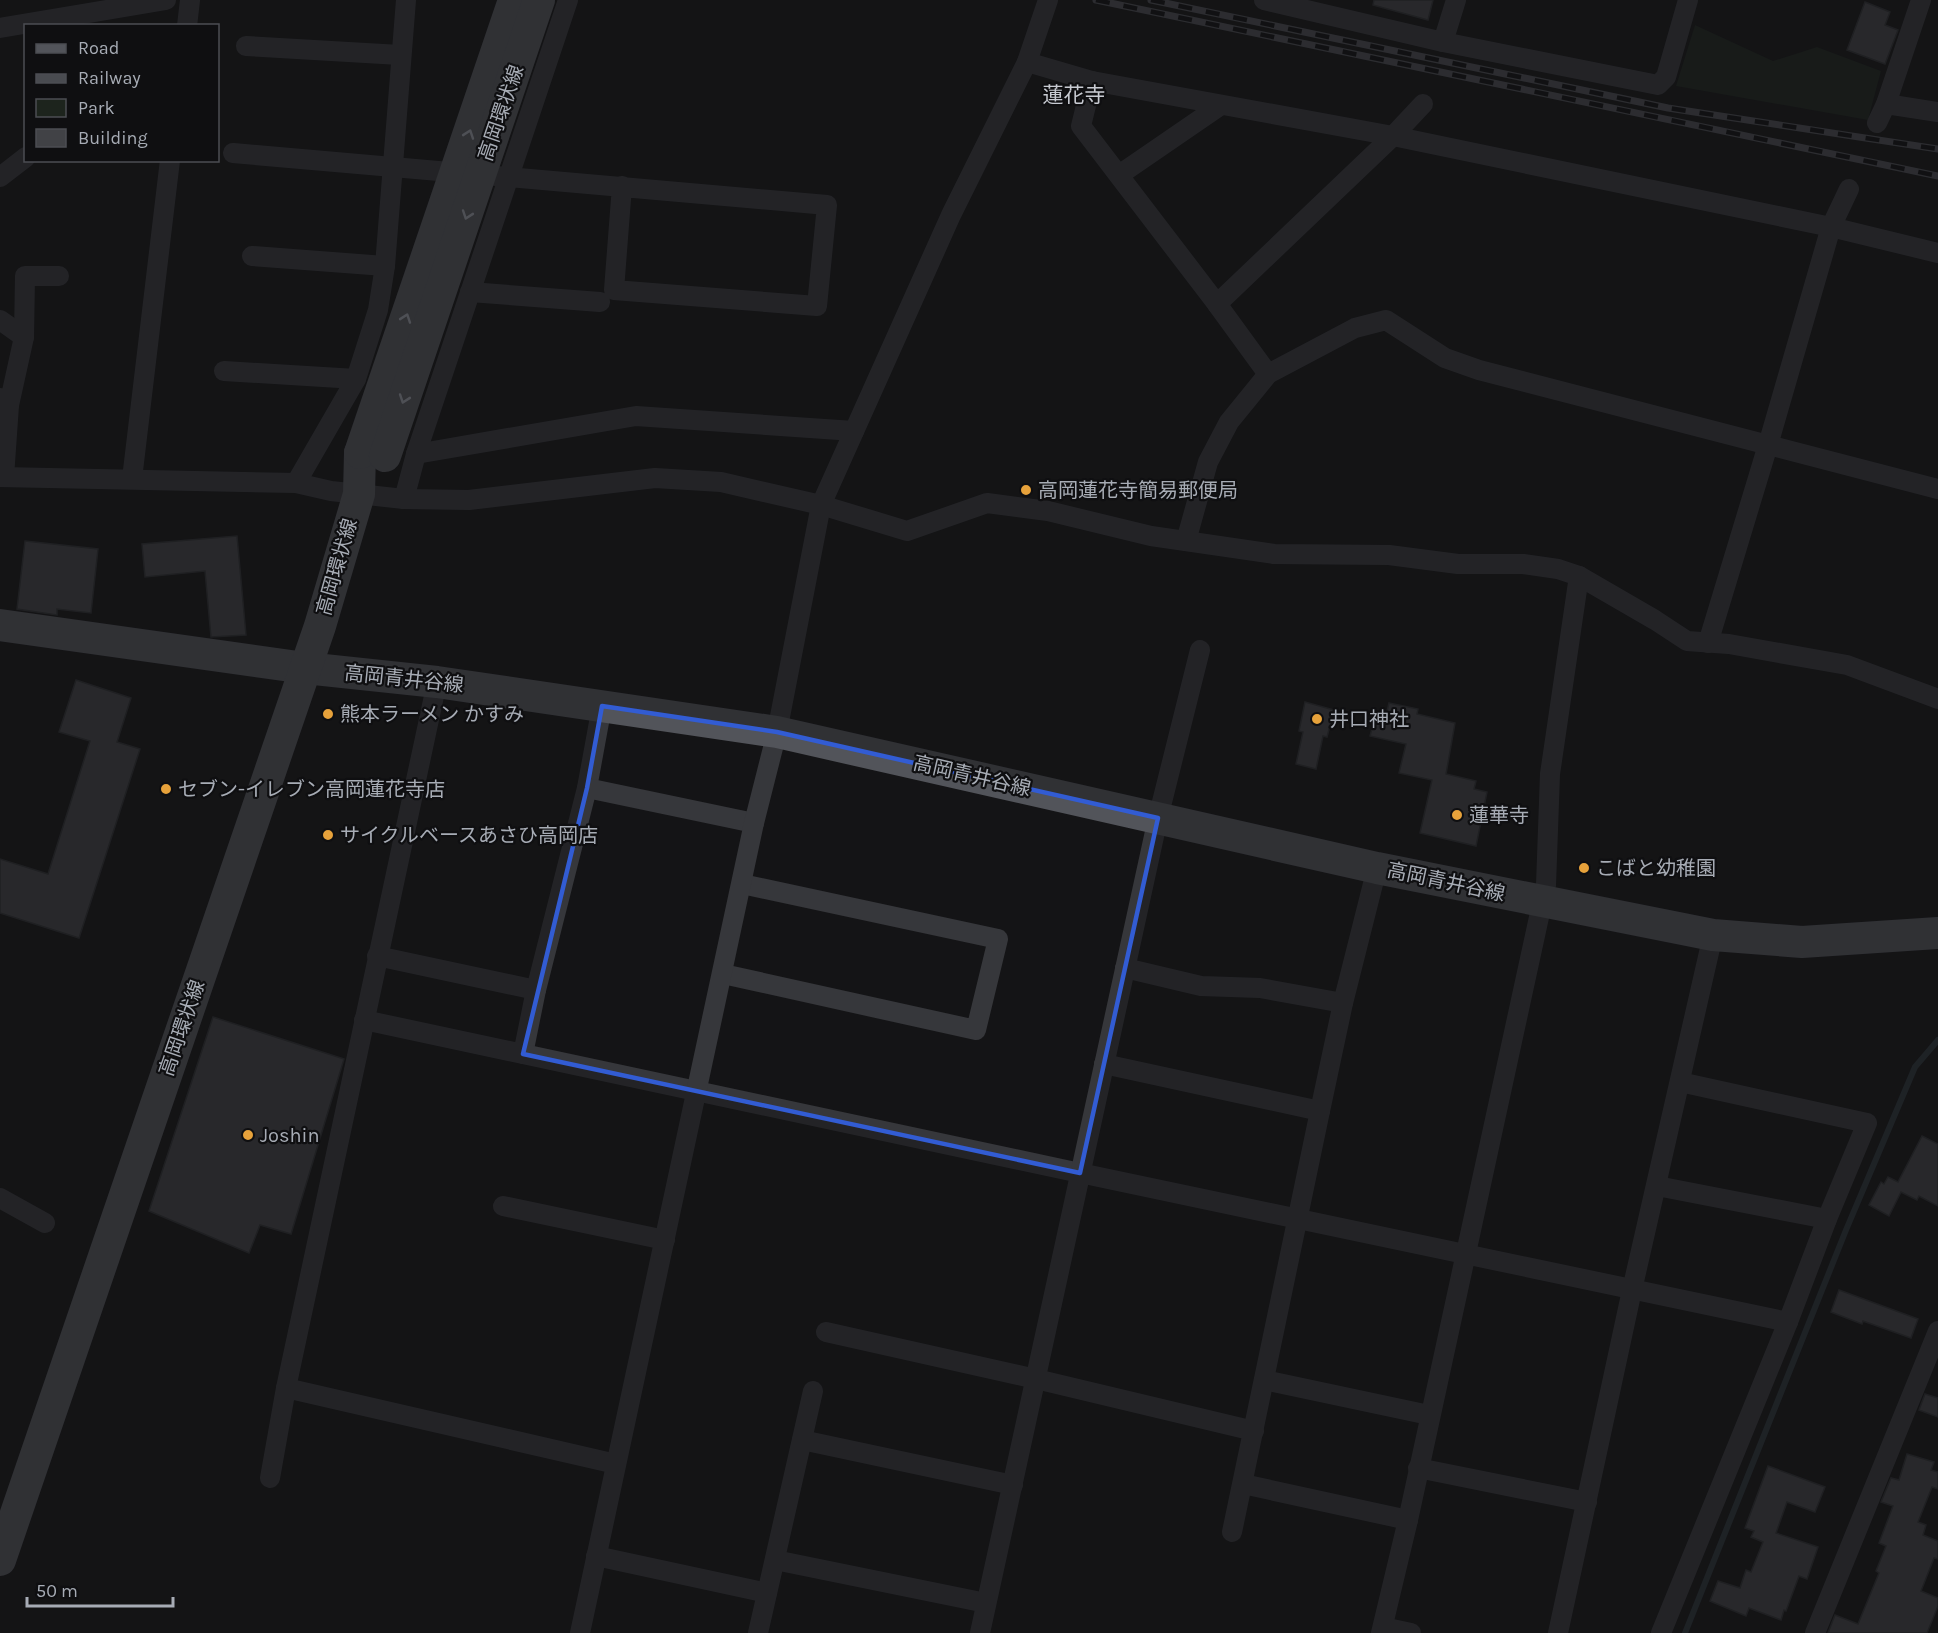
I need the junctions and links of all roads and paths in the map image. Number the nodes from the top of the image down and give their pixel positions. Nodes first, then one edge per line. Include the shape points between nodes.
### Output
1 (166, 0) edge
2 (190, 0) edge
3 (406, 0) edge
4 (514, 0) edge
5 (539, 0) edge
6 (568, 0) edge
7 (1048, 0) edge
8 (1264, 0) edge
9 (1456, 0) edge
10 (1688, 0) edge
11 (1921, 0) edge
12 (187, 24) edge
13 (0, 28) edge
14 (1443, 42) junction
15 (246, 46) dead end
16 (400, 55) junction
17 (1027, 62) junction
18 (1092, 81) junction
19 (1423, 104) dead end
20 (1886, 104) junction
21 (1221, 105) junction
22 (1938, 112) edge
23 (1877, 123) dead end
24 (1393, 136) junction
25 (233, 153) dead end
26 (24, 159) edge
27 (170, 162) edge
28 (392, 166) junction
29 (1119, 175) junction
30 (508, 176) junction
31 (0, 177) edge
32 (622, 186) junction
33 (1849, 189) dead end
34 (1831, 227) junction
35 (1938, 253) edge
36 (252, 256) dead end
37 (385, 266) junction
38 (59, 276) dead end
39 (470, 292) junction
40 (600, 302) dead end
41 (1217, 304) junction
42 (0, 320) edge
43 (24, 337) junction
44 (224, 371) dead end
45 (1268, 374) junction
46 (356, 379) junction
47 (4, 401) edge
48 (854, 431) junction
49 (1768, 445) junction
50 (416, 454) junction
51 (372, 455) junction
52 (2, 477) edge
53 (132, 479) junction
54 (296, 483) junction
55 (1938, 489) edge
56 (359, 494) junction
57 (404, 499) junction
58 (821, 505) junction
59 (1186, 541) junction
60 (1578, 576) junction
61 (0, 625) edge
62 (1708, 643) junction
63 (1200, 650) dead end
64 (305, 668) junction
65 (437, 682) junction
66 (1938, 699) edge
67 (602, 706) junction
68 (777, 732) junction
69 (587, 788) junction
70 (1158, 818) junction
71 (754, 823) junction
72 (1377, 868) junction
73 (742, 884) junction
74 (1542, 901) junction
75 (1938, 933) edge
76 (1713, 935) junction
77 (377, 956) junction
78 (1125, 968) junction
79 (723, 974) junction
80 (536, 990) junction
81 (1343, 1003) junction
82 (364, 1020) junction
83 (523, 1054) junction
84 (1104, 1064) junction
85 (1680, 1082) junction
86 (697, 1092) junction
87 (1320, 1111) junction
88 (1080, 1173) junction
89 (1657, 1186) junction
90 (0, 1198) edge
91 (503, 1206) dead end
92 (1299, 1219) junction
93 (1827, 1220) junction
94 (45, 1223) dead end
95 (664, 1240) junction
96 (1466, 1254) junction
97 (1632, 1290) junction
98 (1788, 1322) junction
99 (1938, 1331) edge
100 (826, 1332) dead end
101 (1036, 1379) junction
102 (1264, 1380) junction
103 (286, 1388) junction
104 (813, 1391) dead end
105 (1429, 1415) junction
106 (1254, 1431) junction
107 (802, 1440) junction
108 (616, 1464) junction
109 (1418, 1468) junction
110 (270, 1478) dead end
111 (1243, 1484) junction
112 (1013, 1485) junction
113 (1587, 1502) junction
114 (1408, 1520) junction
115 (1232, 1532) dead end
116 (596, 1556) junction
117 (0, 1560) edge
118 (775, 1560) junction
119 (767, 1593) junction
120 (986, 1603) junction
121 (1382, 1630) edge
122 (580, 1633) edge
123 (758, 1633) edge
124 (980, 1633) edge
125 (1411, 1633) edge
126 (1558, 1633) edge
127 (1661, 1633) edge
128 (1815, 1633) edge

1 - 13 street
2 - 12 street
3 - 16 street
51 -> 4 main road, 高岡環状線, bridge
5 -> 51 main road, 高岡環状線, bridge
6 - 30 street
7 - 17 street
8 - 14 street
9 - 14 street
10 - 14 street via 1666,77 1658,84
11 - 20 street
15 - 16 street
16 - 28 street
17 - 18 street
17 - 48 street via 951,215
18 - 21 street
18 - 29 street via 1081,126
19 - 24 street
20 - 22 street
20 - 23 street
21 - 24 street
21 - 29 street
24 - 34 street
24 - 41 street
25 - 28 street
26 - 31 street
27 - 53 street
28 - 30 street
28 - 37 street
29 - 41 street
30 - 32 street
30 - 39 street
32 - 32 street via 827,205 817,306 614,290
33 - 34 street
34 - 35 street
34 - 49 street
36 - 37 street
37 - 46 street via 378,310
38 - 43 street via 25,276
39 - 40 street
39 - 50 street
41 - 45 street
42 - 43 street
43 - 47 street
44 - 46 street
45 - 49 street via 1355,328 1386,320 1445,358 1479,370
45 - 59 street via 1229,422 1208,462
46 - 54 street
47 - 52 street
48 - 50 street via 636,416
48 - 58 street
49 - 55 street
49 - 62 street
50 - 57 street
51 - 56 main road, 高岡環状線
52 - 53 street
53 - 54 street
54 - 56 street
56 - 57 street
56 - 64 main road, 高岡環状線
57 - 58 street via 469,500 655,478 722,482
58 - 59 street via 908,531 987,503 1048,511
58 - 68 street
59 - 60 street via 1274,554 1389,555 1458,564 1523,564
60 - 62 street via 1687,641
60 - 74 street via 1550,774
61 - 64 main road, 高岡青井谷線
62 - 66 street via 1847,665
63 - 70 street
64 - 65 main road, 高岡青井谷線
64 - 117 main road, 高岡環状線
65 - 67 main road, 高岡青井谷線
65 - 77 street
67 - 68 main road, 高岡青井谷線
67 - 69 street
68 - 70 main road, 高岡青井谷線
68 - 71 street
69 - 71 street
69 - 80 street
70 - 72 main road, 高岡青井谷線
70 - 78 street
71 - 73 street
72 - 74 main road, 高岡青井谷線
72 - 81 street
73 - 79 street
73 - 79 street via 998,939 976,1030
74 - 76 main road, 高岡青井谷線
74 - 96 street
75 - 76 main road, 高岡青井谷線 via 1802,942
76 - 85 street
77 - 80 street
77 - 82 street
78 - 81 street via 1201,986 1260,988
78 - 84 street
79 - 86 street
80 - 83 street
81 - 87 street
82 - 83 street
82 - 103 street
83 - 86 street
84 - 87 street
84 - 88 street
85 - 89 street
85 - 93 street via 1867,1123
86 - 88 street
86 - 95 street
87 - 92 street
88 - 92 street
88 - 101 street
89 - 93 street
89 - 97 street
90 - 94 street
91 - 95 street
92 - 96 street
92 - 102 street
93 - 98 street
95 - 108 street
96 - 97 street
96 - 105 street
97 - 98 street
97 - 113 street
98 - 127 street
99 - 128 street
100 - 101 street
101 - 106 street
101 - 112 street
102 - 105 street
102 - 106 street
103 - 108 street
103 - 110 street
104 - 107 street
105 - 109 street
106 - 111 street
107 - 112 street
107 - 118 street
108 - 116 street
109 - 113 street
109 - 114 street
111 - 114 street
111 - 115 street
112 - 120 street
113 - 126 street
114 - 121 street
116 - 119 street
116 - 122 street
118 - 119 street
118 - 120 street
119 - 123 street
120 - 124 street
121 - 125 street

